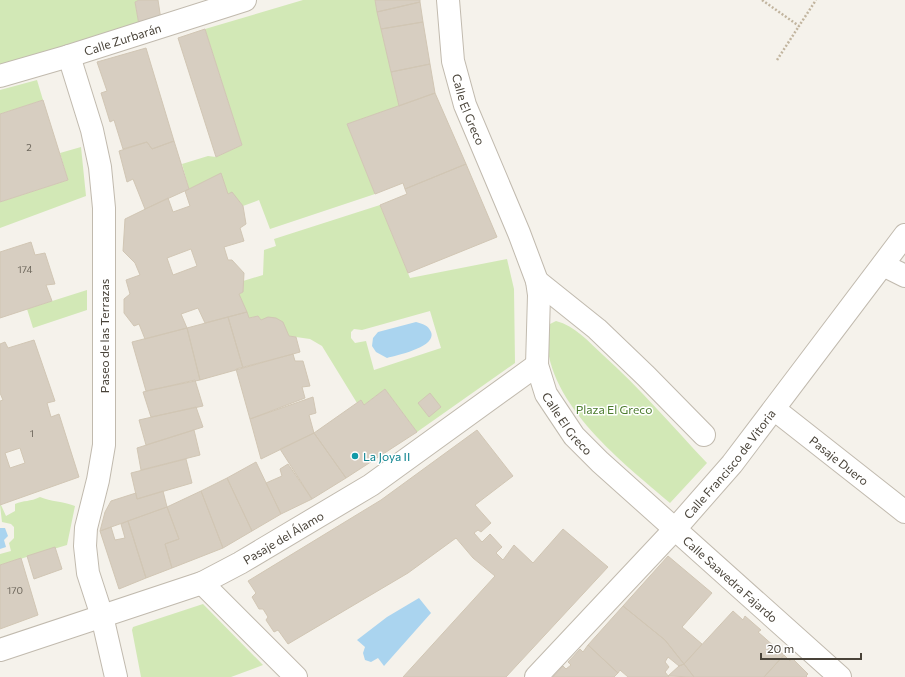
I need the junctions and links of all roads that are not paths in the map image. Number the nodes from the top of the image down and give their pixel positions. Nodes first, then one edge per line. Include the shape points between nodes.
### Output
1 (245, 0) edge
2 (448, 0) edge
3 (69, 56) junction
4 (0, 76) edge
5 (905, 235) edge
6 (883, 265) junction
7 (905, 276) edge
8 (537, 281) junction
9 (537, 365) junction
10 (774, 409) junction
11 (704, 435) dead end
12 (905, 512) edge
13 (675, 529) junction
14 (202, 583) junction
15 (102, 616) junction
16 (0, 650) edge
17 (116, 677) edge
18 (296, 677) edge
19 (536, 677) edge
20 (840, 677) edge

1 - 3 street, Calle Zurbarán
2 - 8 street, Calle El Greco via 453,60 465,105
3 - 4 street, Calle Zurbarán
3 - 15 street, Paseo de las Terrazas via 92,130 100,167 104,208 104,445 86,528 85,546 88,573
5 - 6 street, Calle Francisco de Vitoria
6 - 7 street
6 - 10 street, Calle Francisco de Vitoria
8 - 9 street, Calle El Greco
8 - 11 street via 597,329
9 - 13 street, Calle El Greco via 546,394 574,436
9 - 14 street, Pasaje del Álamo via 371,485
10 - 12 street, Pasaje Duero
10 - 13 street, Calle Francisco de Vitoria via 732,464
13 - 19 street, Calle Francisco de Vitoria
13 - 20 street, Calle Saavedra Fajardo
14 - 15 street, Pasaje del Álamo
14 - 18 street
15 - 16 street, Pasaje del Álamo
15 - 17 street, Paseo de las Terrazas

